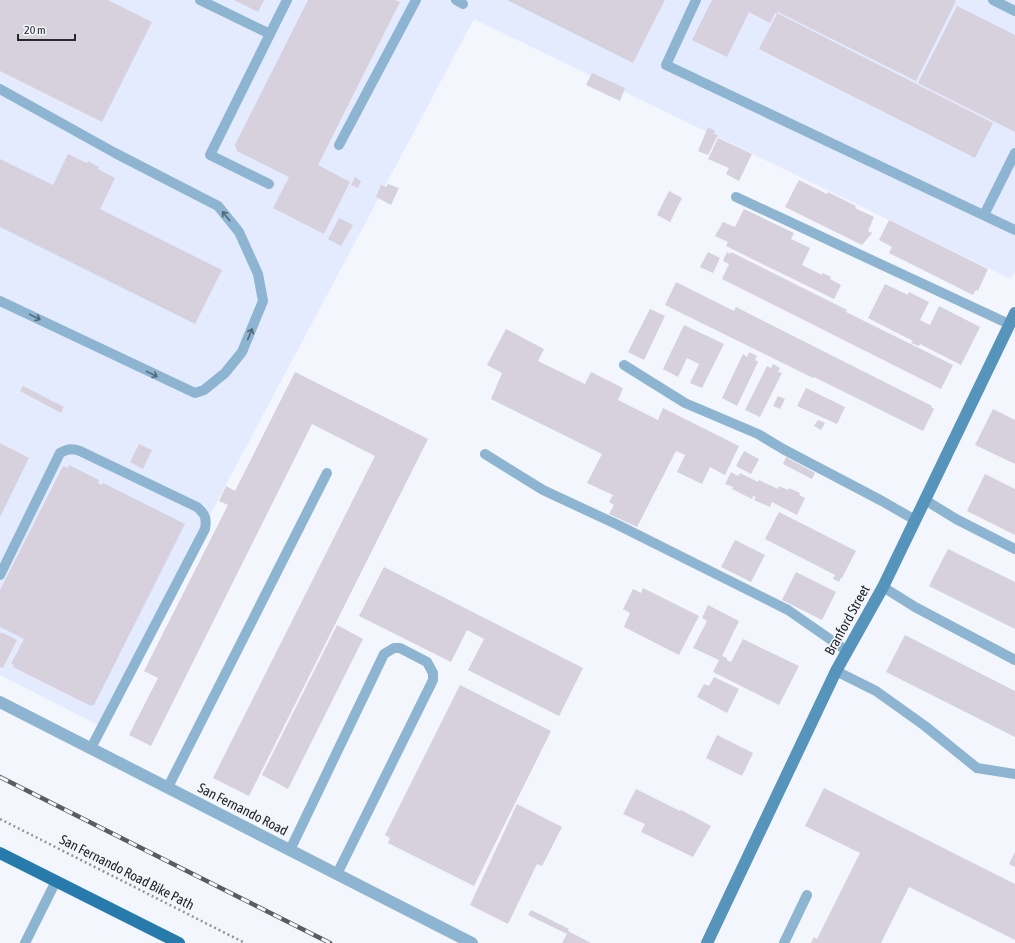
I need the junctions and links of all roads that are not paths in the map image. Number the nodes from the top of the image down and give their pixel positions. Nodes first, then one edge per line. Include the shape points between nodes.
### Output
1 (200, 0) edge
2 (287, 0) edge
3 (416, 0) edge
4 (696, 0) edge
5 (993, 0) edge
6 (1015, 11) edge
7 (270, 34) junction
8 (0, 89) edge
9 (339, 145) dead end
10 (1015, 153) edge
11 (269, 184) dead end
12 (736, 197) dead end
13 (984, 215) junction
14 (1015, 230) edge
15 (0, 301) edge
16 (1015, 313) edge
17 (1009, 324) junction
18 (624, 365) dead end
19 (485, 454) dead end
20 (327, 473) dead end
21 (925, 500) junction
22 (915, 520) junction
23 (1015, 549) edge
24 (0, 575) edge
25 (883, 587) junction
26 (847, 651) junction
27 (1015, 660) edge
28 (836, 672) junction
29 (0, 702) edge
30 (91, 748) junction
31 (1015, 774) edge
32 (168, 788) junction
33 (290, 850) junction
34 (0, 853) edge
35 (337, 874) junction
36 (56, 881) junction
37 (807, 896) dead end
38 (176, 942) edge
39 (25, 943) edge
40 (472, 943) edge
41 (707, 943) edge
42 (784, 943) edge

1 - 7 lane
2 - 7 lane
3 - 9 lane
4 - 13 lane via 666,65
5 - 6 lane
7 - 11 lane via 210,155
15 -> 8 lane via 195,393 204,390 226,373 242,352 263,301 258,274 239,232 218,206
10 - 13 lane
12 - 17 lane
13 - 14 lane
16 - 17 main road, Branford Street
17 - 21 main road, Branford Street
18 - 22 lane via 685,402 758,434
19 - 26 lane via 543,490 788,610
20 - 32 lane
21 - 22 main road, Branford Street
21 - 23 lane
22 - 25 main road, Branford Street
24 - 30 lane via 60,453 65,450 76,449 197,507 204,513 205,529
25 - 26 main road, Branford Street
25 - 27 lane
26 - 28 main road, Branford Street
28 - 31 lane via 876,691 977,768
28 - 41 main road, Branford Street
29 - 30 street, San Fernando Road
30 - 32 street, San Fernando Road
32 - 33 street, San Fernando Road
33 - 35 street, San Fernando Road
33 - 35 lane via 384,654 394,648 400,648 427,662 433,673 433,680
34 - 36 main road
35 - 40 street, San Fernando Road
36 - 38 main road
36 - 39 lane
37 - 42 lane

